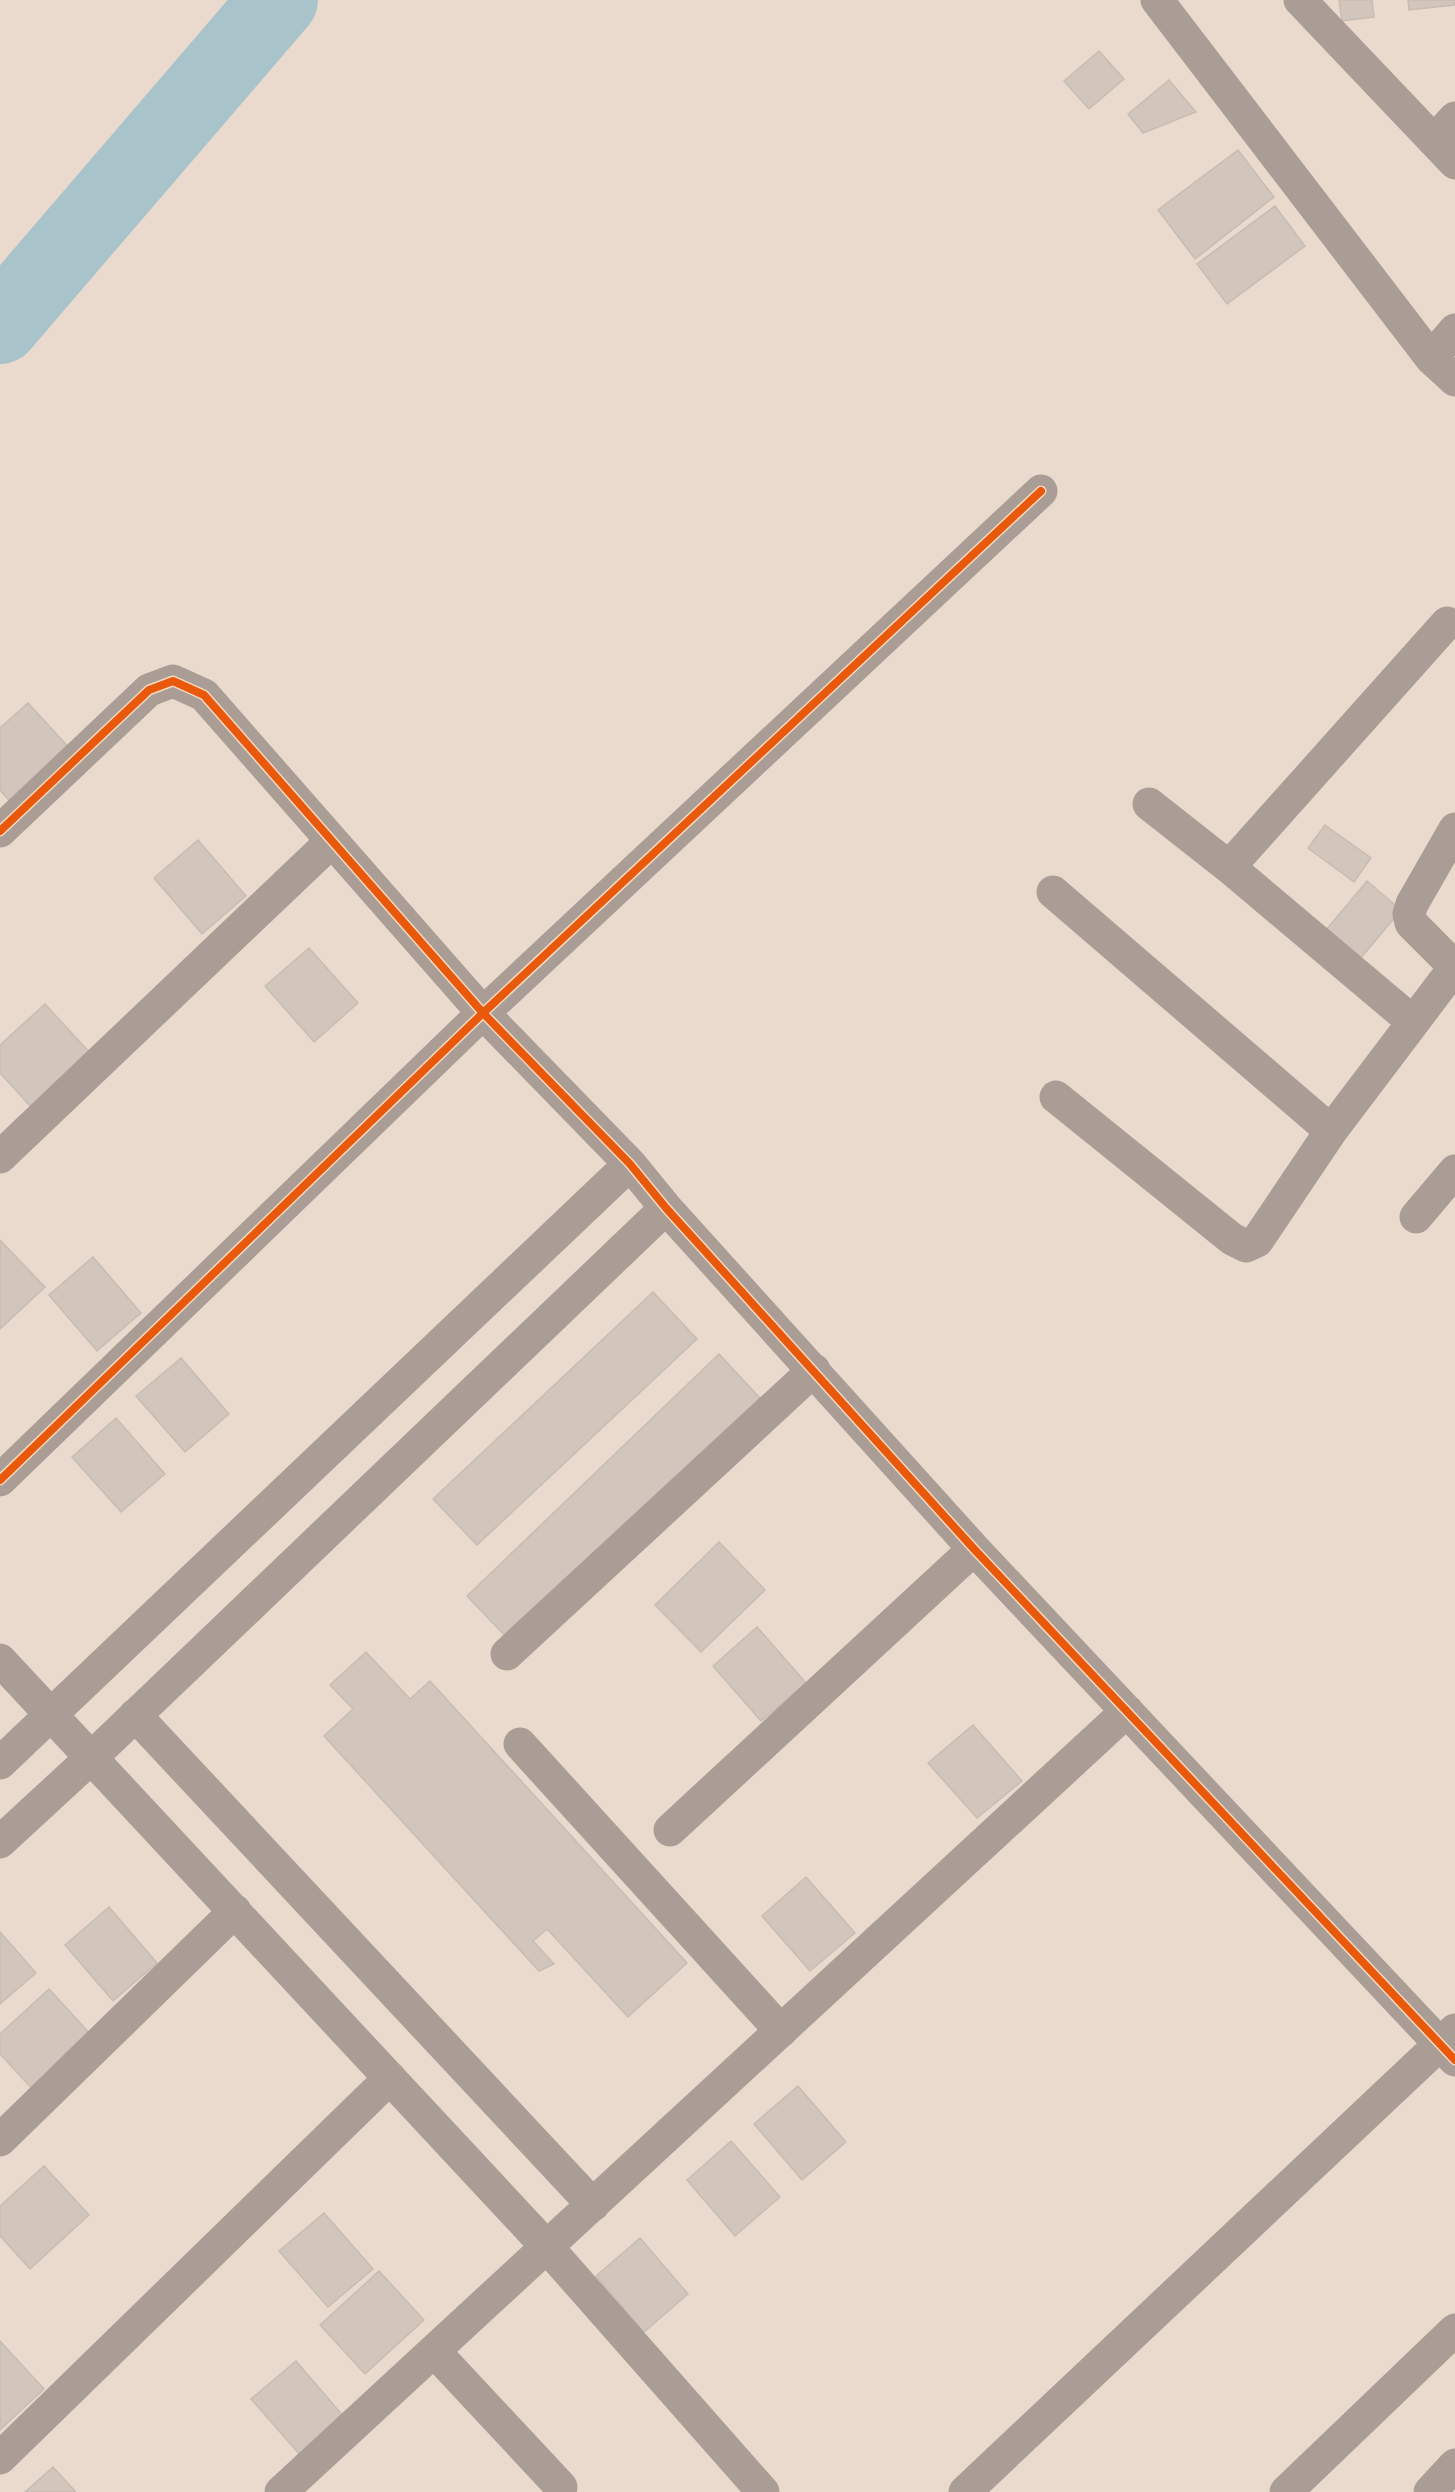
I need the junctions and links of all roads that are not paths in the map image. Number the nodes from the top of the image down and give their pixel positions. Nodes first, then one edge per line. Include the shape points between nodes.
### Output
1 (1157, 0) edge
2 (1300, 0) edge
3 (1448, 141) edge
4 (1455, 330) edge
5 (1431, 358) junction
6 (1455, 380) edge
7 (1041, 491) dead end
8 (1447, 622) dead end
9 (1149, 804) dead end
10 (1455, 829) edge
11 (0, 831) edge
12 (332, 841) junction
13 (1229, 867) junction
14 (1053, 892) dead end
15 (1455, 967) edge
16 (483, 1013) junction
17 (1412, 1021) junction
18 (1056, 1097) dead end
19 (1331, 1131) junction
20 (0, 1157) edge
21 (630, 1164) junction
22 (1455, 1171) edge
23 (666, 1208) junction
24 (1416, 1217) dead end
25 (814, 1370) junction
26 (0, 1480) edge
27 (974, 1549) junction
28 (507, 1654) dead end
29 (0, 1660) edge
30 (1127, 1711) junction
31 (135, 1715) junction
32 (50, 1716) junction
33 (520, 1744) dead end
34 (92, 1757) junction
35 (0, 1763) edge
36 (670, 1830) dead end
37 (0, 1842) edge
38 (235, 1911) junction
39 (781, 2031) junction
40 (1450, 2044) edge
41 (390, 2078) junction
42 (0, 2140) edge
43 (593, 2205) junction
44 (547, 2247) junction
45 (1455, 2330) edge
46 (434, 2351) junction
47 (0, 2458) edge
48 (1455, 2465) edge
49 (561, 2487) dead end
50 (281, 2492) edge
51 (763, 2492) edge
52 (964, 2492) edge
53 (1286, 2492) edge
54 (1430, 2492) edge

1 - 5 street
2 - 3 street
4 - 5 street
5 - 6 street
7 - 16 street
8 - 13 street
9 - 13 street
10 - 15 street via 1409,914 1412,924
11 - 12 street via 150,690 174,681 204,695
12 - 16 street
12 - 20 street
13 - 17 street
14 - 19 street
15 - 17 street
16 - 21 street
16 - 26 street
17 - 19 street
18 - 19 street via 1232,1239 1246,1246 1257,1241
21 - 23 street
21 - 32 street
22 - 24 street
23 - 25 street
23 - 31 street
25 - 27 street
25 - 28 street
27 - 30 street
27 - 36 street
29 - 32 street
30 - 39 street
30 - 40 street
31 - 34 street
31 - 43 street
32 - 34 street
32 - 35 street
33 - 39 street
34 - 37 street
34 - 38 street
38 - 41 street
38 - 42 street
39 - 43 street
40 - 52 street
41 - 44 street
41 - 47 street
43 - 44 street
44 - 46 street
44 - 51 street
45 - 53 street
46 - 49 street
46 - 50 street
48 - 54 street

